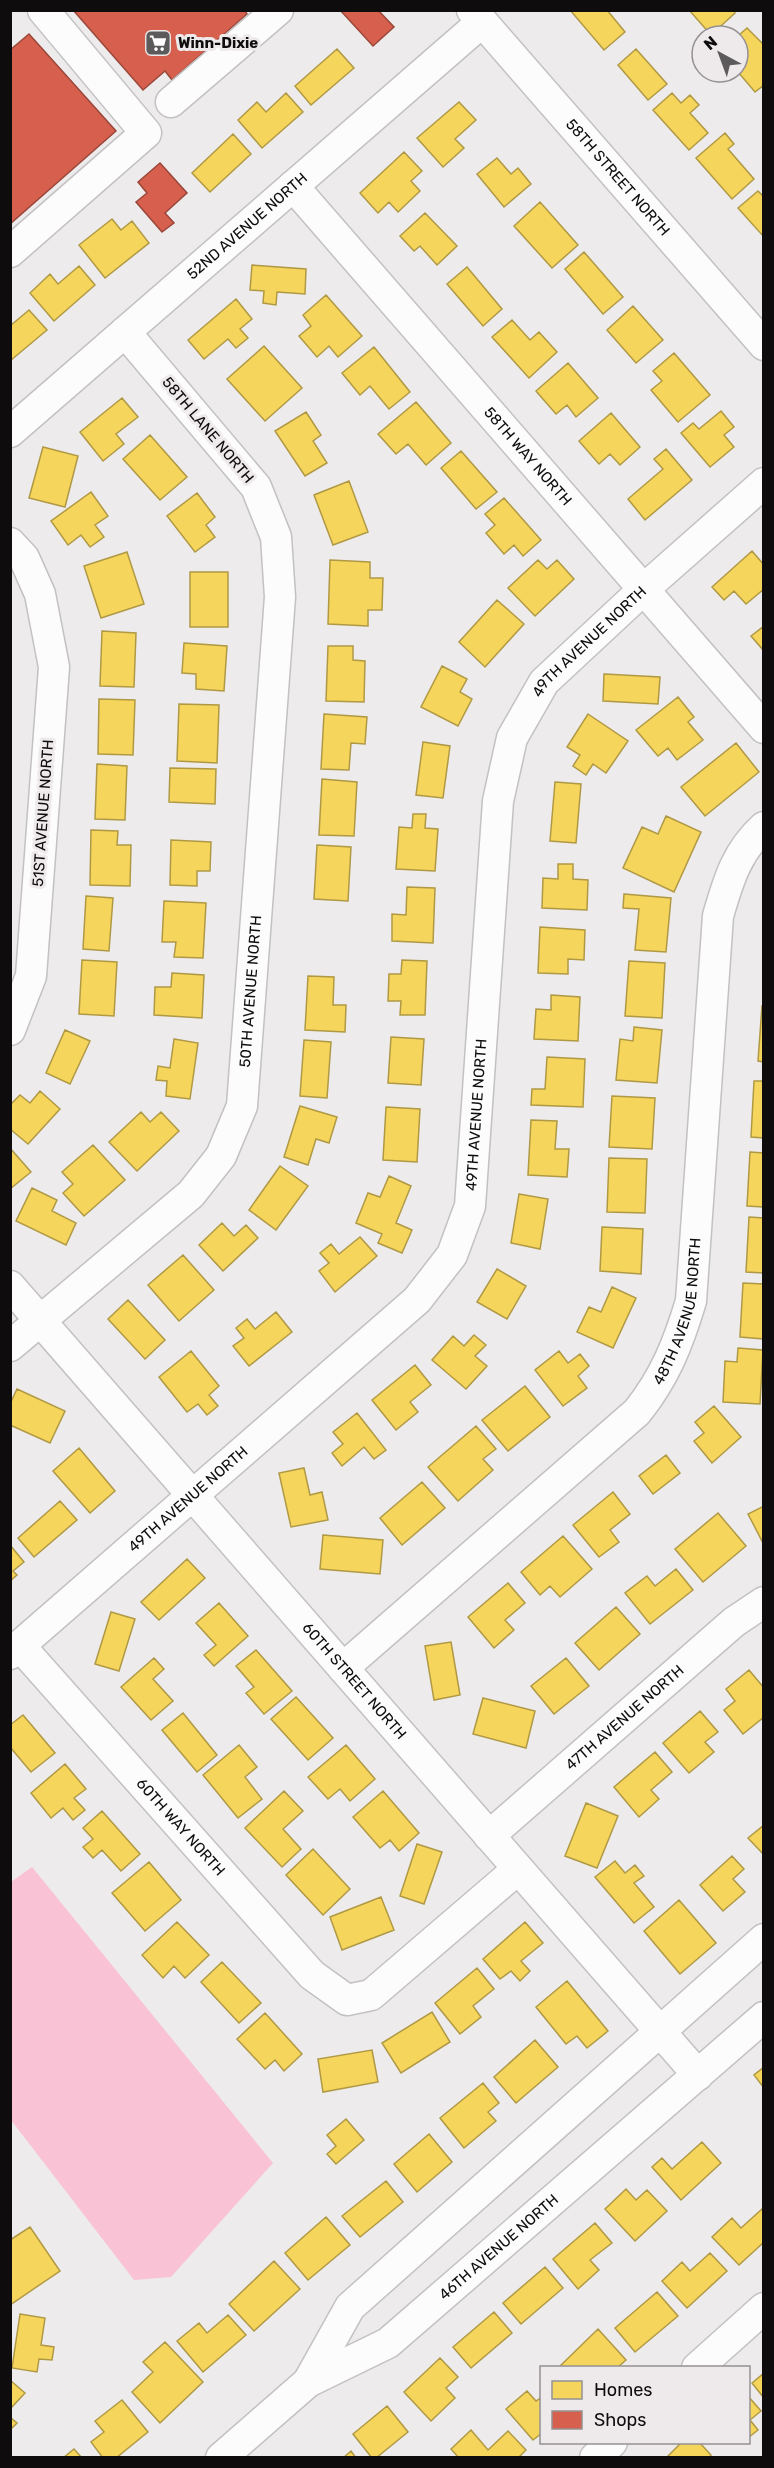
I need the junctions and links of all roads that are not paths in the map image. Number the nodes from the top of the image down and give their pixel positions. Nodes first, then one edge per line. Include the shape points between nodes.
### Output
1 (43, 10) edge
2 (278, 10) edge
3 (478, 16) edge
4 (171, 102) dead end
5 (293, 186) junction
6 (10, 252) edge
7 (125, 333) junction
8 (764, 345) edge
9 (10, 432) edge
10 (764, 483) edge
11 (276, 537) joint
12 (10, 543) edge
13 (644, 589) junction
14 (764, 728) edge
15 (764, 827) edge
16 (10, 1030) edge
17 (10, 1286) edge
18 (40, 1320) junction
19 (10, 1346) edge
20 (193, 1496) junction
21 (764, 1602) edge
22 (15, 1650) edge
23 (343, 1668) junction
24 (489, 1836) junction
25 (518, 1869) junction
26 (764, 1939) edge
27 (764, 2017) edge
28 (660, 2031) junction
29 (698, 2075) junction
30 (764, 2308) edge
31 (697, 2366) edge
32 (308, 2382) junction
33 (610, 2444) edge
34 (221, 2457) edge
35 (595, 2457) edge

1 - 6 street via 146,133
2 - 4 street
3 - 5 street, 52ND AVENUE NORTH
3 - 8 street, 58TH STREET NORTH
5 - 7 street, 52ND AVENUE NORTH
5 - 13 street, 58TH WAY NORTH
7 - 9 street, 52ND AVENUE NORTH
7 - 11 street, 58TH LANE NORTH via 256,487
10 - 13 street, 49TH AVENUE NORTH
11 - 18 street, 50TH AVENUE NORTH via 280,597 242,1106 221,1156 191,1194
12 - 16 street, 51ST AVENUE NORTH via 24,558 40,594 54,667 31,976
13 - 14 street, 58TH WAY NORTH
13 - 20 street, 49TH AVENUE NORTH via 544,682 512,738 498,801 470,1206 452,1255 417,1300
15 - 23 street, 48TH AVENUE NORTH via 731,870 718,916 691,1301 674,1353 656,1388 637,1412
17 - 18 street, 60TH STREET NORTH
18 - 19 street, 50TH AVENUE NORTH
18 - 20 street, 60TH STREET NORTH
20 - 22 street, 49TH AVENUE NORTH
20 - 23 street, 60TH STREET NORTH
21 - 24 street, 47TH AVENUE NORTH via 734,1622
22 - 25 street, 60TH WAY NORTH via 312,1975 347,2000 371,1995
23 - 24 street, 60TH STREET NORTH
24 - 25 street, 60TH STREET NORTH
25 - 28 street, 60TH STREET NORTH
26 - 28 street
27 - 29 street, 46TH AVENUE NORTH
28 - 29 street, 60TH STREET NORTH
28 - 32 street via 350,2307
29 - 32 street, 46TH AVENUE NORTH via 388,2343
30 - 31 street
32 - 34 street, 46TH AVENUE NORTH
33 - 35 street

